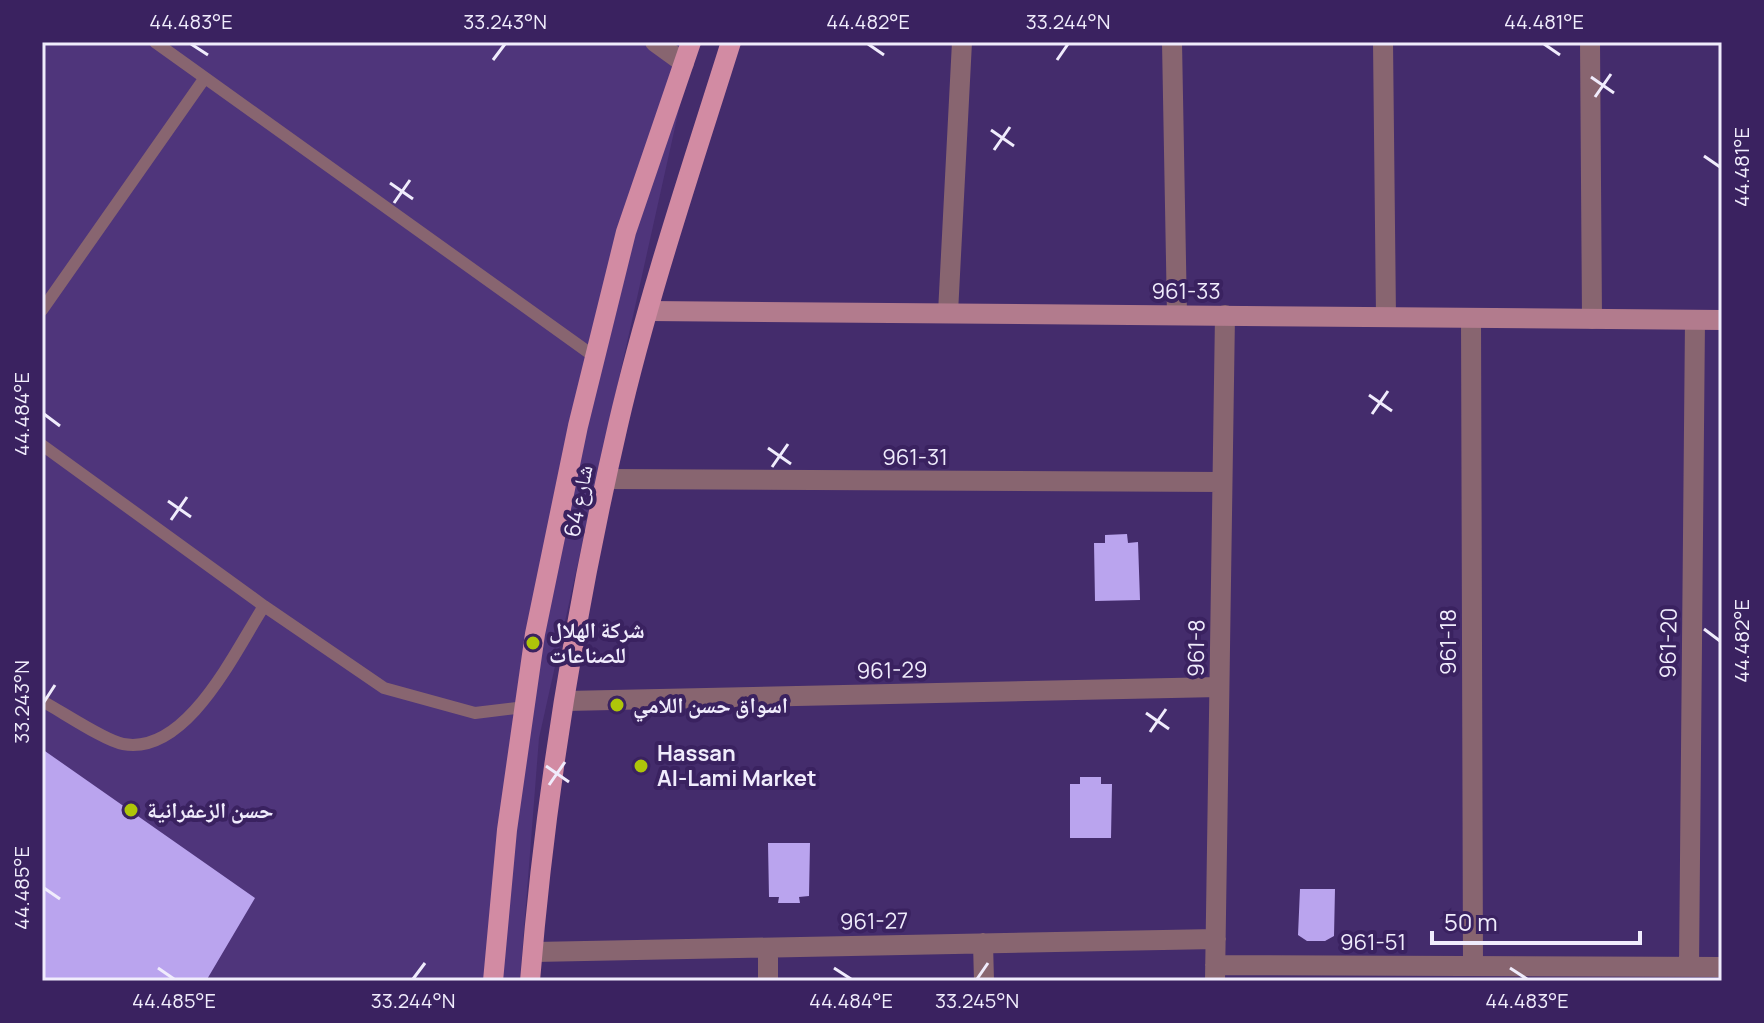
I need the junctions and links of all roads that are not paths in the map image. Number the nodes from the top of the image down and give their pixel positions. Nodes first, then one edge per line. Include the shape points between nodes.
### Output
1 (155, 42) edge
2 (655, 42) edge
3 (691, 42) edge
4 (731, 42) edge
5 (962, 42) edge
6 (1172, 42) edge
7 (1383, 42) edge
8 (1590, 42) edge
9 (684, 63) junction
10 (204, 79) junction
11 (42, 310) edge
12 (649, 311) junction
13 (948, 313) junction
14 (1177, 315) junction
15 (1225, 315) junction
16 (1386, 317) junction
17 (1471, 318) junction
18 (1592, 319) junction
19 (1695, 320) junction
20 (1722, 320) edge
21 (595, 357) junction
22 (42, 445) edge
23 (607, 479) junction
24 (1222, 482) junction
25 (264, 606) junction
26 (1219, 687) junction
27 (42, 701) edge
28 (566, 701) junction
29 (525, 707) junction
30 (1216, 939) junction
31 (983, 943) junction
32 (768, 948) junction
33 (534, 952) junction
34 (1473, 966) junction
35 (1689, 967) junction
36 (1722, 967) edge
37 (1215, 973) edge
38 (493, 981) edge
39 (530, 981) edge
40 (768, 981) edge
41 (984, 981) edge

1 - 10 lane
2 - 9 street
3 - 9 main road, شارع 64
4 - 12 main road, شارع 64
5 - 13 street
6 - 14 street
7 - 16 street
8 - 18 street
9 - 21 main road, شارع 64 via 626,232
10 - 11 lane
10 - 21 lane
12 - 13 street, 961-33
12 - 23 main road, شارع 64
13 - 14 street, 961-33
14 - 15 street, 961-33
15 - 16 street, 961-33
15 - 24 street, 961-8
16 - 17 street, 961-33
17 - 18 street, 961-33
17 - 34 street, 961-18
18 - 19 street, 961-33
19 - 20 street, 961-33
19 - 35 street, 961-20
21 - 29 main road, شارع 64 via 535,634
22 - 25 lane
23 - 24 street, 961-31
23 - 28 main road, شارع 64
24 - 26 street, 961-8
25 - 27 lane via 192,717 156,743 122,744
25 - 29 lane via 384,688 475,713
26 - 28 street, 961-29
26 - 30 street, 961-8
28 - 33 main road, شارع 64
29 - 38 main road, شارع 64
30 - 31 street, 961-27
30 - 37 street, 961-8
31 - 32 street, 961-27
31 - 41 street
32 - 33 street, 961-27
32 - 40 street
33 - 39 main road, شارع 64
34 - 35 street, 961-51
34 - 37 street, 961-51
35 - 36 street, 961-51

